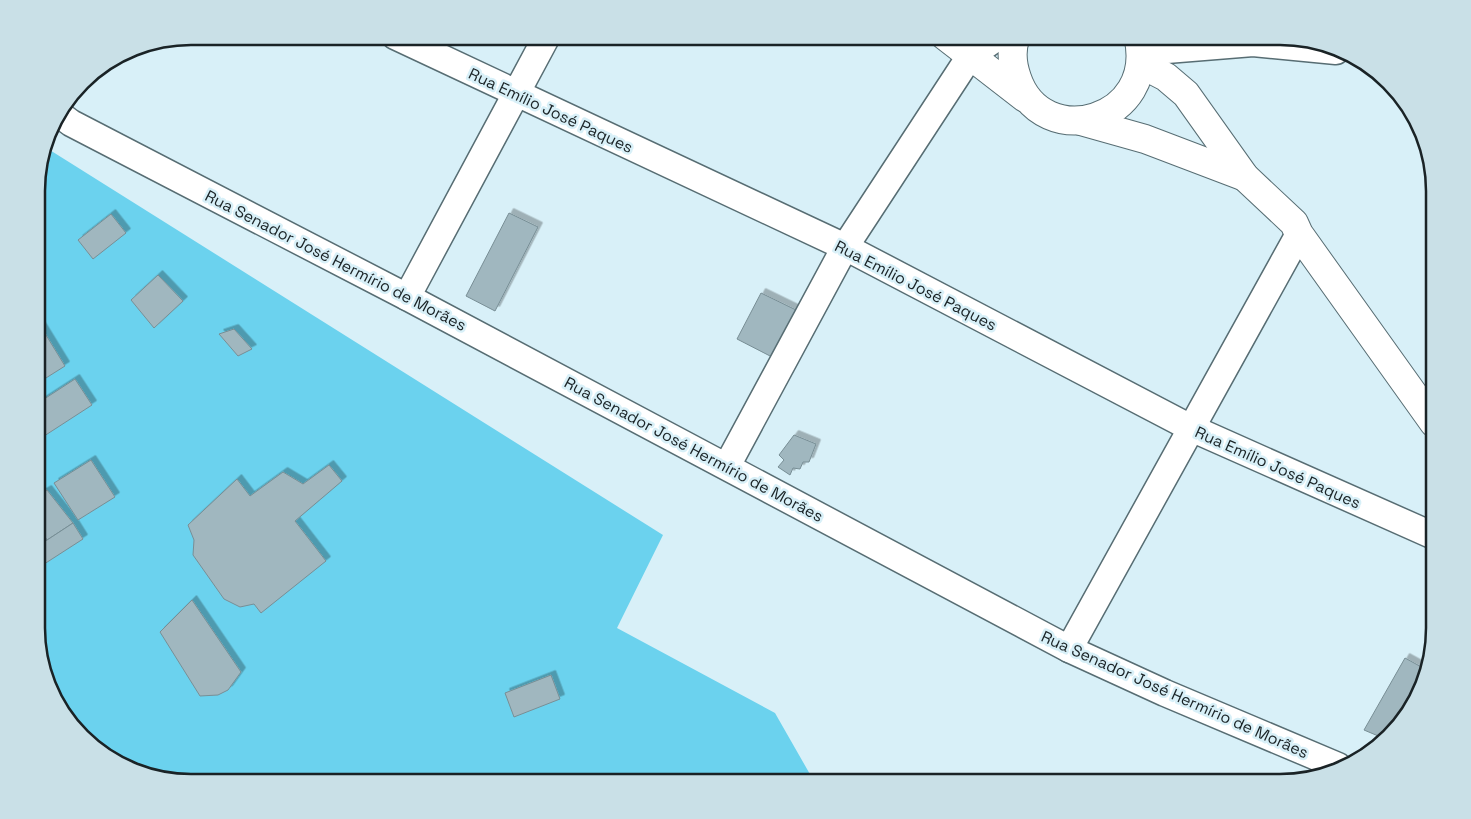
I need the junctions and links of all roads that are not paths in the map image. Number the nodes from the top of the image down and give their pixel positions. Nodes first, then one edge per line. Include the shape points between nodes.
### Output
1 (415, 45) edge
2 (542, 45) edge
3 (956, 45) edge
4 (986, 45) edge
5 (1014, 45) edge
6 (1225, 45) edge
7 (1274, 45) edge
8 (1312, 49) edge
9 (1141, 51) edge
10 (970, 56) junction
11 (516, 94) junction
12 (1034, 104) junction
13 (65, 118) edge
14 (1082, 121) junction
15 (1245, 177) junction
16 (1299, 234) junction
17 (845, 247) junction
18 (407, 297) junction
19 (1426, 412) edge
20 (1191, 428) junction
21 (727, 466) junction
22 (1426, 532) edge
23 (1069, 649) junction
24 (1333, 764) edge

1 - 11 street, Rua Emílio José Paques
2 - 11 street
3 - 10 main road
4 - 10 street
5 - 12 main road via 1013,65 1020,87
6 - 9 street
7 - 8 street
9 - 14 main road via 1135,85 1122,103 1103,115
9 - 15 main road via 1186,94
10 - 12 main road
10 - 17 street
11 - 17 street, Rua Emílio José Paques
11 - 18 street
12 - 14 main road via 1064,120
13 - 18 street, Rua Senador José Hermírio de Morães
14 - 15 main road via 1145,139
15 - 16 main road via 1294,223
16 - 19 main road
16 - 20 street
17 - 20 street, Rua Emílio José Paques
17 - 21 street
18 - 21 street, Rua Senador José Hermírio de Morães
20 - 22 street, Rua Emílio José Paques
20 - 23 street
21 - 23 street, Rua Senador José Hermírio de Morães
23 - 24 street, Rua Senador José Hermírio de Morães

